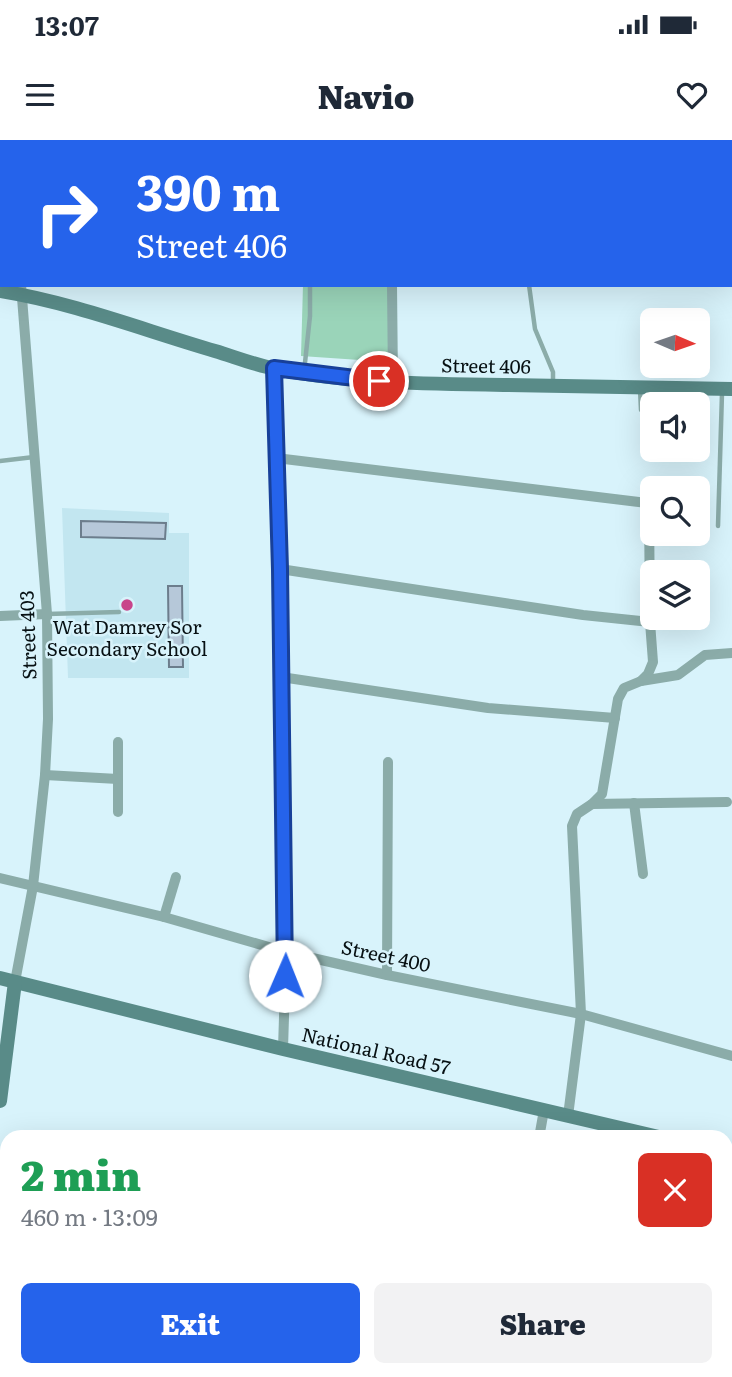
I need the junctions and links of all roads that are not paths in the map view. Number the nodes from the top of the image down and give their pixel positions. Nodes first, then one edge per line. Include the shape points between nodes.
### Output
1 (310, 287) edge
2 (392, 287) edge
3 (529, 287) edge
4 (21, 290) edge
5 (0, 291) edge
6 (274, 368) junction
7 (304, 373) junction
8 (393, 382) junction
9 (553, 386) junction
10 (640, 387) junction
11 (659, 388) junction
12 (688, 388) junction
13 (727, 389) edge
14 (663, 392) edge
15 (687, 392) edge
16 (34, 457) junction
17 (276, 458) junction
18 (0, 461) edge
19 (718, 526) dead end
20 (650, 560) edge
21 (280, 569) junction
22 (119, 612) dead end
23 (47, 614) junction
24 (0, 616) edge
25 (640, 621) edge
26 (651, 630) edge
27 (732, 653) edge
28 (281, 677) junction
29 (641, 681) junction
30 (615, 719) junction
31 (118, 742) dead end
32 (388, 762) dead end
33 (45, 775) junction
34 (118, 779) junction
35 (727, 802) dead end
36 (634, 803) junction
37 (593, 804) junction
38 (118, 812) dead end
39 (643, 874) dead end
40 (176, 877) dead end
41 (0, 878) edge
42 (33, 886) junction
43 (164, 916) junction
44 (286, 952) junction
45 (387, 975) junction
46 (0, 978) edge
47 (15, 982) junction
48 (581, 1014) junction
49 (283, 1049) junction
50 (732, 1056) edge
51 (0, 1101) edge
52 (544, 1110) junction
53 (568, 1116) junction
54 (540, 1130) edge
55 (628, 1130) edge

1 - 7 lane
2 - 8 street
3 - 9 lane via 535,329
4 - 5 street, Street 406
4 - 6 street, Street 406
4 - 16 street, Street 403
6 - 7 street, Street 406
6 - 17 street
7 - 8 street, Street 406
8 - 9 street, Street 406
9 - 10 street, Street 406
10 - 11 street, Street 406
10 - 11 lane via 641,410 647,412
11 - 12 street, Street 406
11 - 14 lane
12 - 13 street, Street 406
12 - 15 lane
13 - 19 lane
16 - 18 lane
16 - 23 street, Street 403
17 - 20 street via 647,503
17 - 21 street
21 - 25 street
21 - 28 street
22 - 23 lane
23 - 24 street
23 - 33 street, Street 403
26 - 29 street via 653,662
27 - 29 street via 705,655 678,675
28 - 30 street via 488,708
28 - 44 street
29 - 30 street via 624,688
30 - 37 street via 602,794
31 - 34 street
32 - 45 street
33 - 34 street
33 - 42 street, Street 403
34 - 38 street
35 - 36 street
36 - 37 street
36 - 39 street
37 - 48 street via 577,814 572,826
40 - 43 street
41 - 42 street, Street 400
42 - 43 street, Street 400
42 - 47 street, Street 403
43 - 44 street, Street 400
44 - 45 street, Street 400
44 - 49 street
45 - 48 street, Street 400
46 - 47 street, National Road 57
47 - 49 street, National Road 57
47 - 51 street
48 - 50 street, Street 400
48 - 53 street
49 - 52 street, National Road 57
52 - 53 street, National Road 57
52 - 54 street
53 - 55 street, National Road 57

